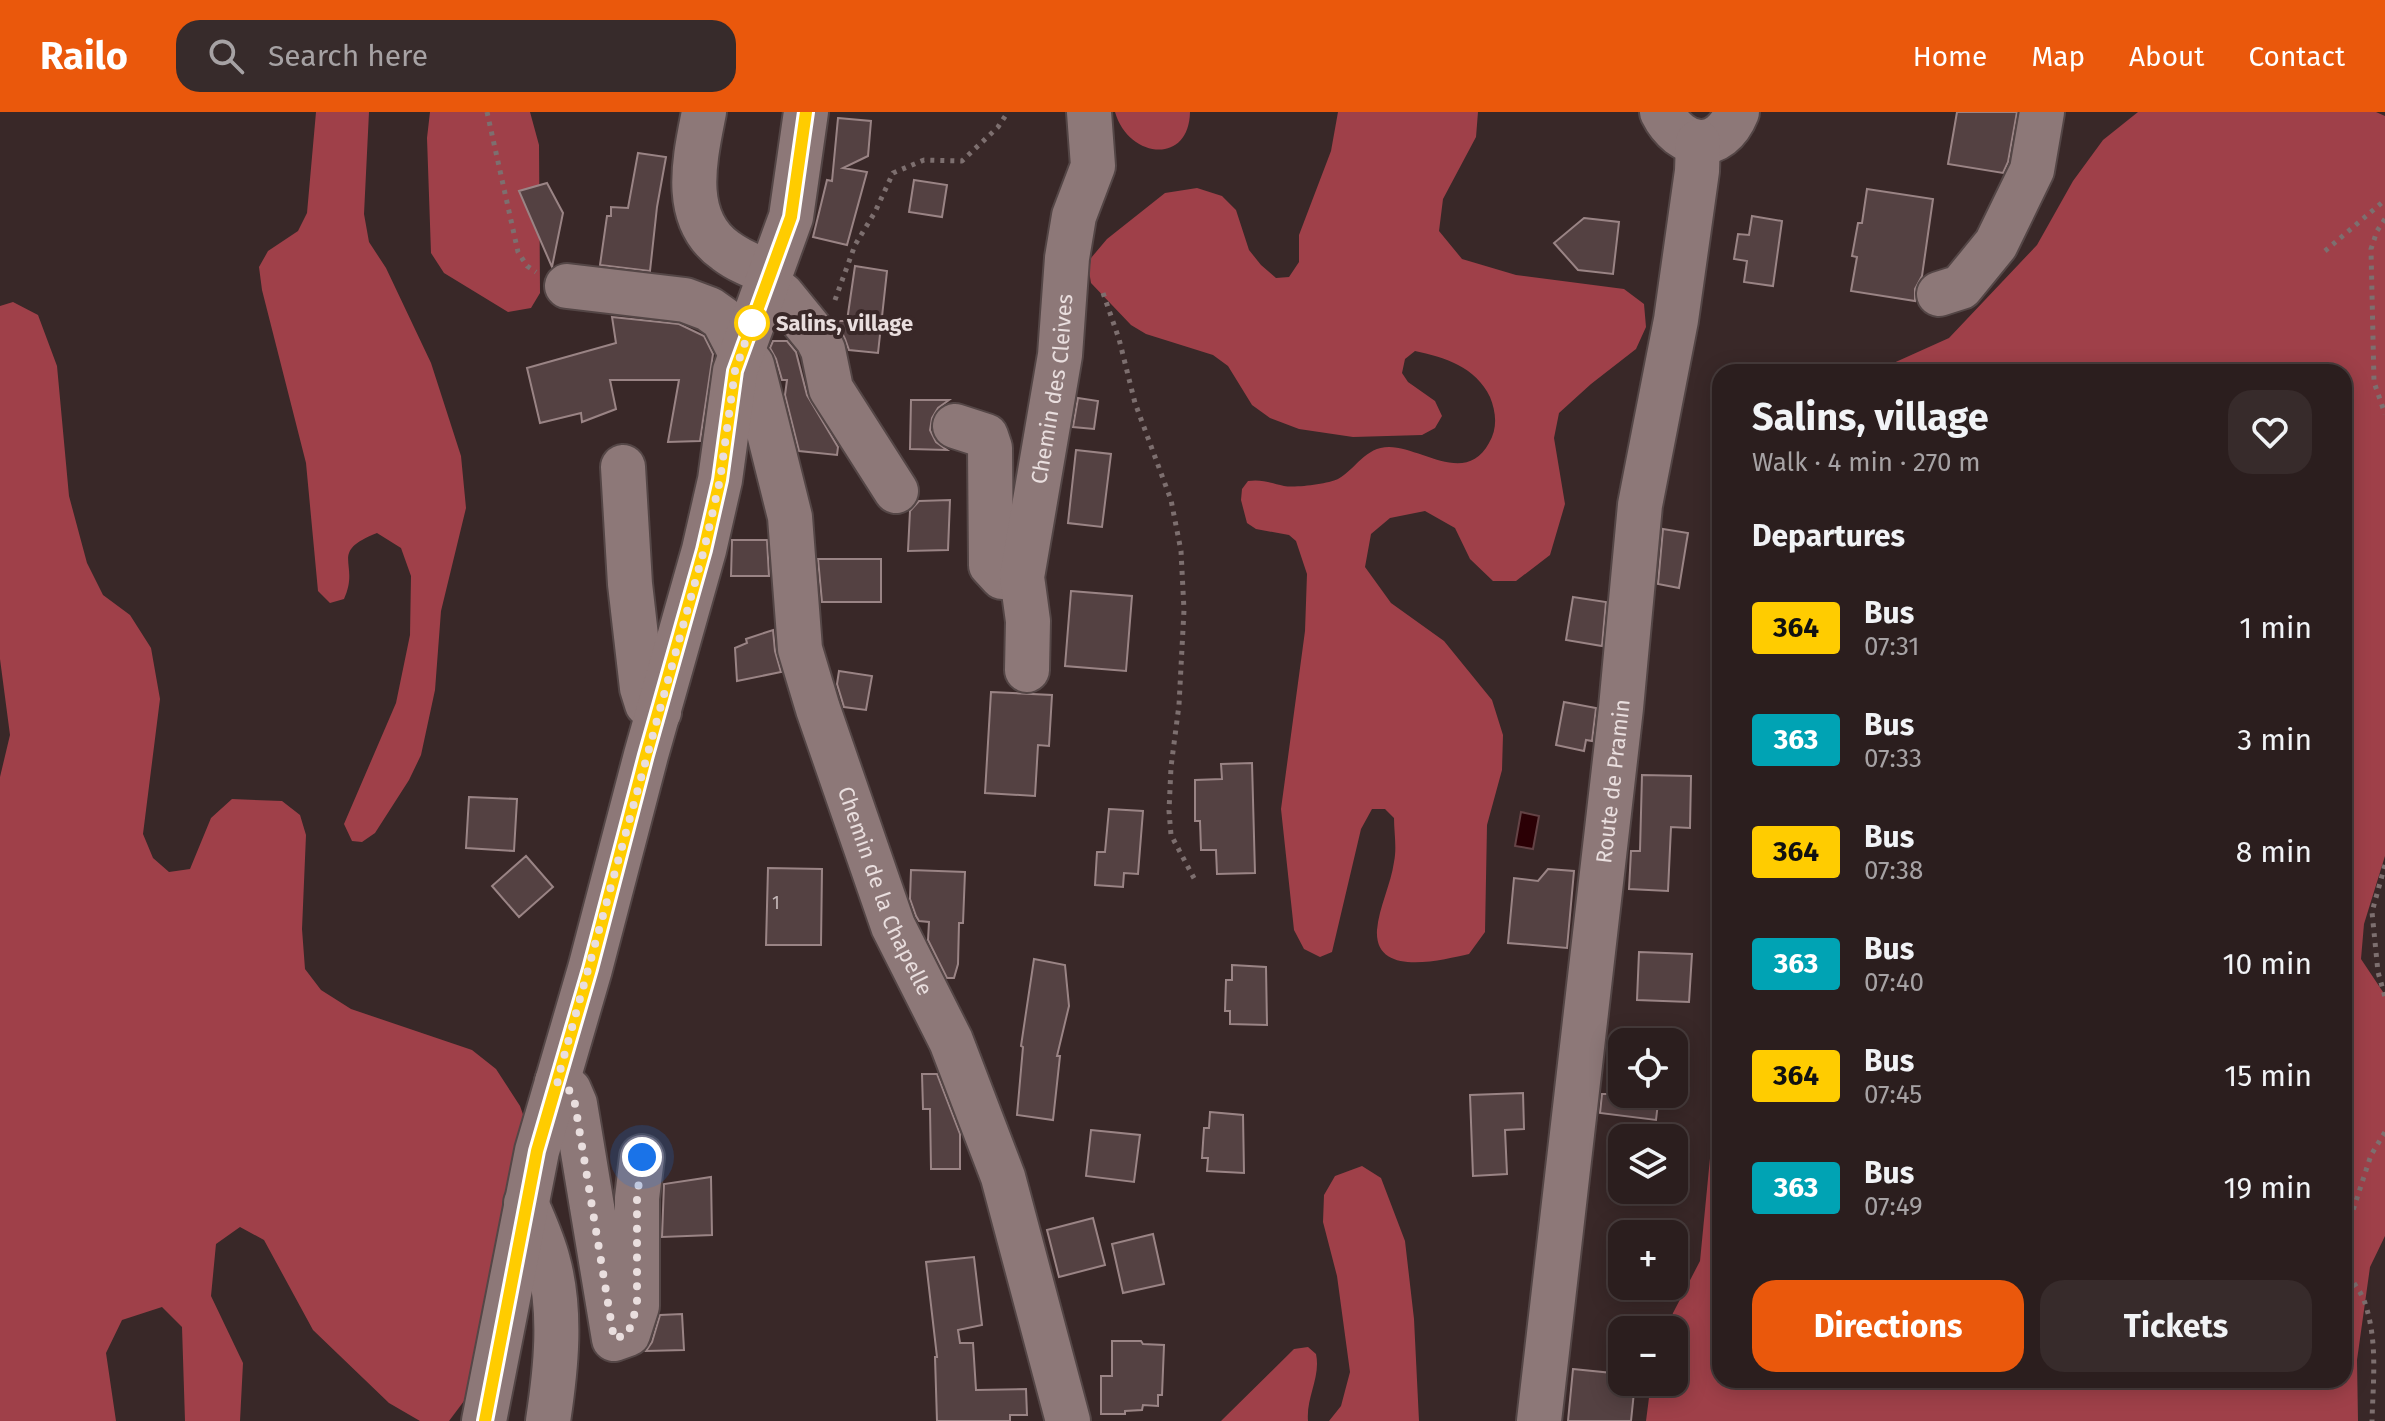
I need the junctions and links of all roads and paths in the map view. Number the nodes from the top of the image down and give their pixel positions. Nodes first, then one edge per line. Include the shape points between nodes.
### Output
1 (487, 112) edge
2 (704, 112) edge
3 (806, 112) edge
4 (1008, 112) edge
5 (1089, 112) edge
6 (1662, 112) edge
7 (1737, 112) edge
8 (2042, 112) edge
9 (1698, 142) junction
10 (2385, 200) edge
11 (2385, 219) edge
12 (2325, 251) dead end
13 (769, 278) junction
14 (1099, 282) dead end
15 (567, 286) joint
16 (1939, 294) dead end
17 (817, 338) junction
18 (741, 353) junction
19 (2385, 414) edge
20 (955, 426) dead end
21 (623, 467) dead end
22 (896, 491) dead end
23 (1022, 577) junction
24 (1027, 670) dead end
25 (659, 712) junction
26 (2385, 865) edge
27 (1196, 882) dead end
28 (2385, 997) edge
29 (557, 1082) junction
30 (2385, 1132) edge
31 (642, 1157) dead end
32 (526, 1203) junction
33 (2352, 1213) edge
34 (2352, 1284) edge
35 (484, 1421) edge
36 (548, 1421) edge
37 (1068, 1421) edge
38 (1539, 1421) edge
39 (2372, 1421) edge

1 - 15 path via 518,252 546,281
2 - 13 street via 694,178 700,215 713,240
3 - 13 street via 791,217
4 - 17 path via 962,161 924,160 893,173 855,245
5 - 23 street, Chemin des Cleives via 1093,166 1074,216 1060,355
6 - 9 street via 1677,132
7 - 9 street via 1719,138
8 - 16 street via 2032,170 1996,244 1961,287
9 - 38 street, Route de Pramin via 1676,320 1640,505
10 - 12 path
11 - 19 path via 2371,249 2374,382
13 - 17 street
13 - 18 street
14 - 27 path via 1171,500 1181,551 1184,610 1169,811 1171,835
15 - 18 street, Chemin de la Chapelle via 685,300 709,309 723,319
17 - 22 street via 831,389
18 - 25 street via 714,512
18 - 37 street, Chemin de la Chapelle via 752,365 781,474 790,517 800,649 818,709 893,926 951,1041 1003,1177
20 - 23 street via 986,436 991,565 1002,577
21 - 25 street via 642,688 647,704
23 - 24 street, Chemin des Cleives
25 - 29 street
26 - 28 path via 2372,912
29 - 31 street via 569,1090 575,1104 614,1339 628,1334 637,1306
29 - 32 street
30 - 33 path via 2371,1155
32 - 35 street
32 - 36 street via 549,1264 554,1303 556,1350
34 - 39 path via 2365,1300 2374,1342

